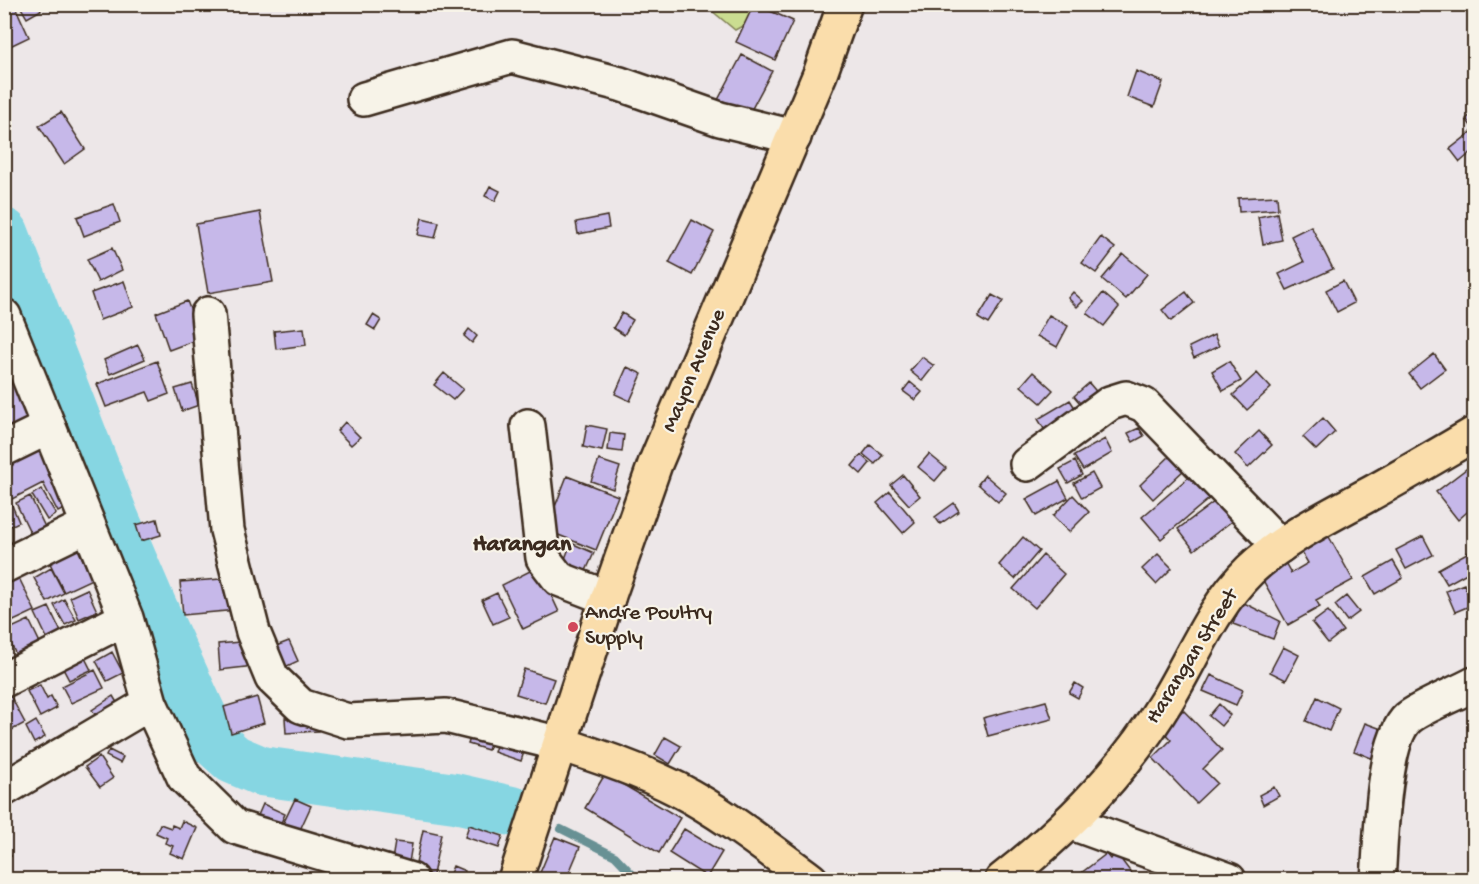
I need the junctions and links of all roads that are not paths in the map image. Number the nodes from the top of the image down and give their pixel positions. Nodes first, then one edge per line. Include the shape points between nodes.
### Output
1 (845, 4) edge
2 (364, 99) dead end
3 (794, 137) junction
4 (208, 314) dead end
5 (7, 327) edge
6 (528, 426) dead end
7 (49, 427) junction
8 (1474, 434) edge
9 (4, 450) edge
10 (1027, 464) dead end
11 (88, 525) junction
12 (1280, 546) junction
13 (4, 566) edge
14 (608, 598) junction
15 (126, 618) junction
16 (4, 680) edge
17 (1474, 684) edge
18 (150, 703) junction
19 (561, 744) junction
20 (4, 789) edge
21 (1069, 822) junction
22 (411, 879) edge
23 (515, 879) edge
24 (811, 879) edge
25 (1002, 879) edge
26 (1229, 879) edge
27 (1378, 879) edge

1 - 3 main road, Mayon Avenue
2 - 3 street via 512,56 620,84 720,119
3 - 14 main road, Mayon Avenue via 655,464
4 - 19 street via 227,530 253,632 272,678 301,706 348,721 446,716
5 - 7 street
6 - 14 street via 543,558 559,579
7 - 9 street
7 - 11 street
8 - 12 main road, Harangan Street
10 - 12 street via 1110,403 1125,398 1143,405
11 - 13 street
11 - 15 street
12 - 21 main road, Harangan Street via 1227,597 1167,702 1111,776
14 - 19 main road, Mayon Avenue
15 - 16 street
15 - 18 street
17 - 27 street via 1407,718 1391,750
18 - 20 street
18 - 22 street via 184,777 235,827
19 - 23 main road, Mayon Avenue
19 - 24 main road via 675,788 723,816
21 - 25 main road, Harangan Street
21 - 26 street

